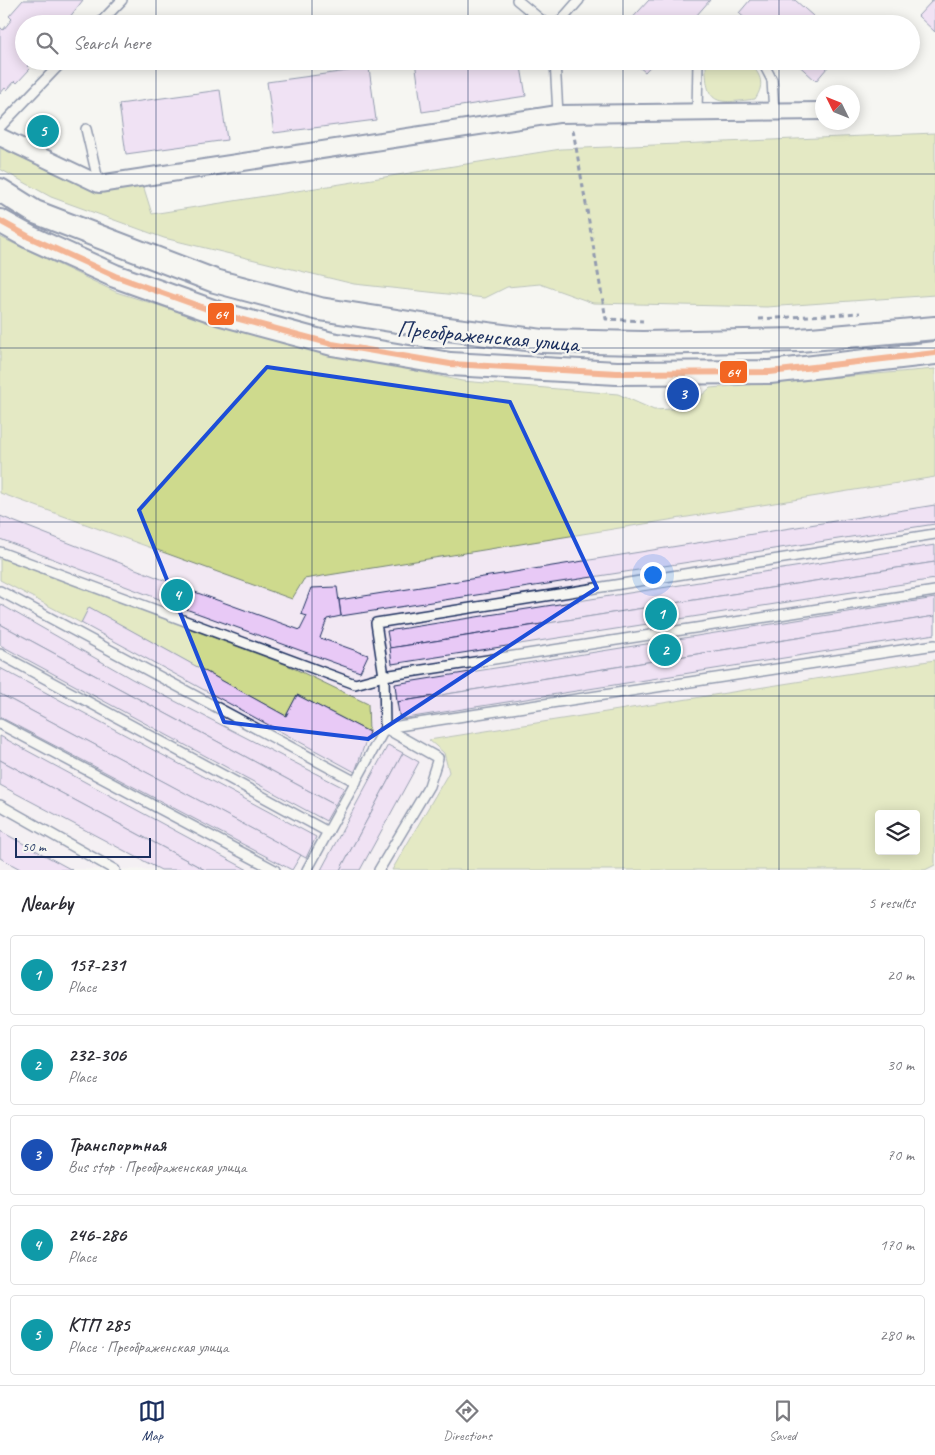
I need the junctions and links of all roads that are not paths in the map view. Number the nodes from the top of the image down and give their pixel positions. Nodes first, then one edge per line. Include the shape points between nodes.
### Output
1 (122, 0) edge
2 (517, 0) edge
3 (579, 0) edge
4 (108, 15) edge
5 (535, 15) edge
6 (566, 15) edge
7 (54, 70) edge
8 (557, 70) edge
9 (698, 70) edge
10 (767, 70) edge
11 (815, 111) edge
12 (697, 113) junction
13 (774, 113) junction
14 (564, 114) junction
15 (0, 126) edge
16 (86, 129) dead end
17 (0, 137) edge
18 (99, 184) junction
19 (0, 190) edge
20 (0, 221) edge
21 (935, 328) edge
22 (935, 353) edge
23 (935, 534) edge
24 (0, 552) edge
25 (0, 591) edge
26 (935, 591) edge
27 (935, 645) edge
28 (0, 654) edge
29 (384, 676) junction
30 (0, 724) edge
31 (385, 728) junction
32 (356, 782) junction
33 (0, 805) edge
34 (328, 832) junction
35 (114, 870) edge
36 (275, 870) edge
37 (307, 870) edge
38 (379, 870) edge

1 - 4 lane
2 - 5 lane
3 - 6 lane
7 - 15 lane
8 - 14 lane
9 - 12 lane
10 - 13 lane via 772,80
11 - 13 street
12 - 13 street
12 - 14 street
14 - 18 street
16 - 18 lane
17 - 18 street
19 - 21 main road, Преображенская улица via 35,212 215,282 320,309 448,329 542,341 643,343 800,340
20 - 22 main road, Преображенская улица via 115,276 222,314 332,344 450,364 617,373 770,372
23 - 29 lane via 376,623
24 - 29 lane via 355,684
25 - 32 lane
26 - 29 lane
27 - 31 lane
28 - 34 lane
29 - 31 lane
30 - 36 lane
31 - 32 lane
31 - 38 lane via 438,758 429,786
32 - 34 lane
33 - 35 lane
34 - 37 lane

